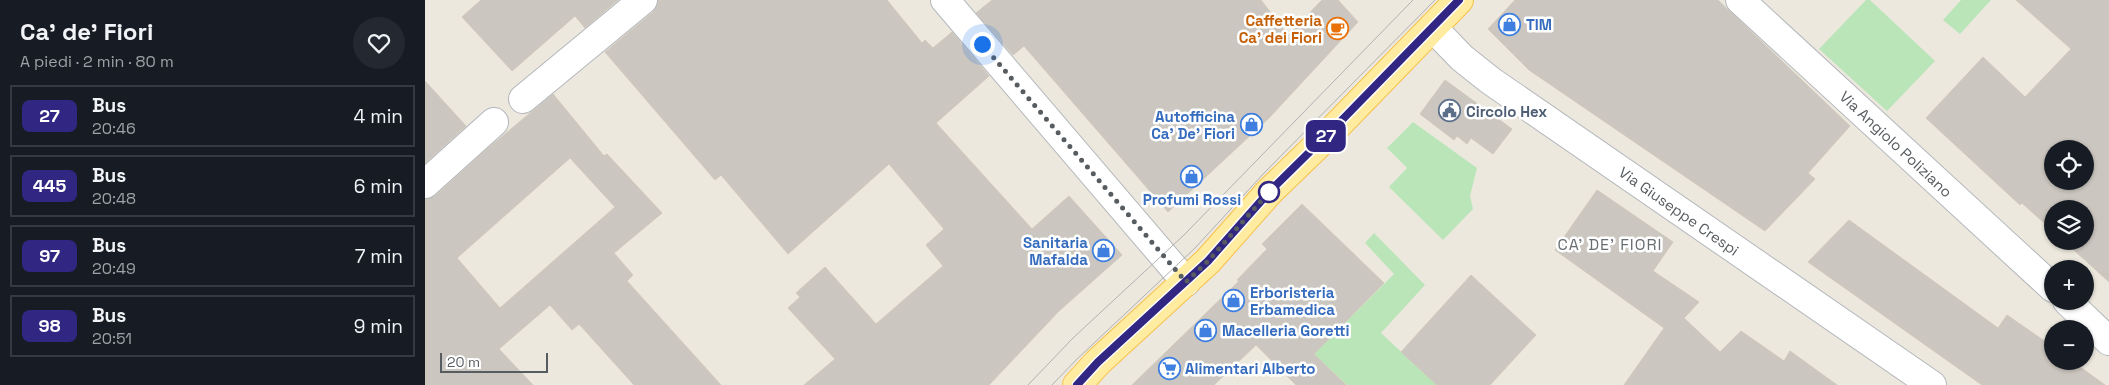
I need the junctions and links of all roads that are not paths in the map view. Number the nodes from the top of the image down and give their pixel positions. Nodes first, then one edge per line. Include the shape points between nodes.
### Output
1 (643, 0) edge
2 (945, 0) edge
3 (1459, 0) edge
4 (1740, 0) edge
5 (1433, 28) junction
6 (523, 99) dead end
7 (494, 122) dead end
8 (425, 184) edge
9 (2044, 280) edge
10 (1186, 282) junction
11 (2077, 310) edge
12 (2109, 340) edge
13 (1077, 385) edge
14 (1932, 385) edge

1 - 6 street
2 - 10 street
3 - 5 main road
4 - 9 street, Via Angiolo Poliziano
5 - 10 main road via 1269,192
5 - 14 street, Via Giuseppe Crespi via 1491,81
7 - 8 street
10 - 13 main road
11 - 12 street

